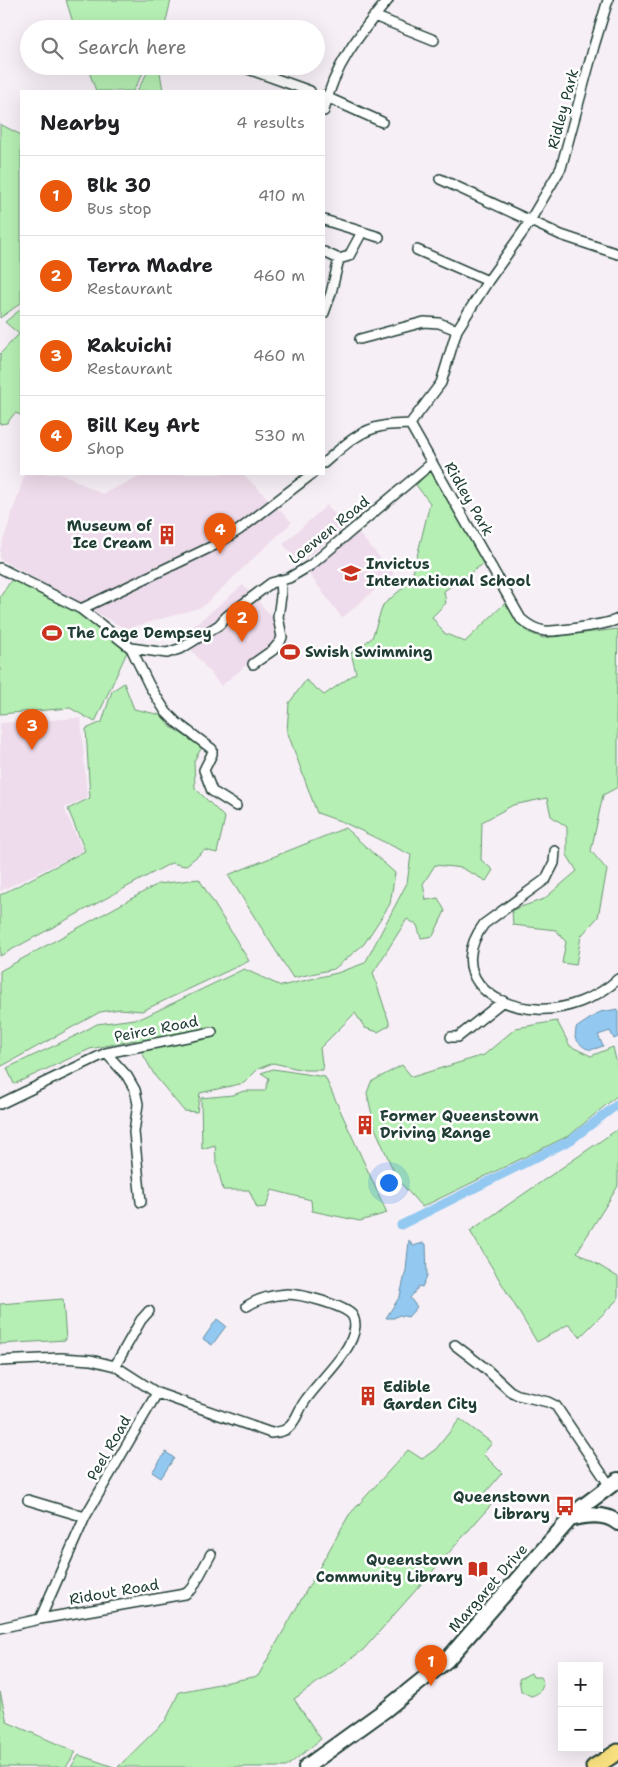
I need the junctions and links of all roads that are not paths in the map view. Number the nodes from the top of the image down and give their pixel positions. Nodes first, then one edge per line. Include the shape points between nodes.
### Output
1 (388, 0) edge
2 (608, 0) edge
3 (374, 16) junction
4 (434, 40) dead end
5 (265, 75) edge
6 (307, 90) edge
7 (325, 96) edge
8 (382, 122) dead end
9 (440, 179) dead end
10 (325, 220) edge
11 (530, 220) junction
12 (362, 232) junction
13 (379, 237) dead end
14 (417, 250) dead end
15 (325, 252) edge
16 (618, 254) edge
17 (339, 259) junction
18 (488, 281) junction
19 (325, 310) edge
20 (457, 330) junction
21 (360, 339) dead end
22 (410, 424) junction
23 (325, 462) edge
24 (432, 463) junction
25 (311, 475) edge
26 (0, 568) edge
27 (280, 580) junction
28 (81, 610) junction
29 (618, 619) edge
30 (131, 648) junction
31 (253, 664) dead end
32 (236, 806) dead end
33 (555, 851) dead end
34 (618, 979) edge
35 (503, 1001) junction
36 (212, 1032) dead end
37 (451, 1037) dead end
38 (106, 1052) junction
39 (0, 1104) edge
40 (140, 1202) dead end
41 (247, 1306) dead end
42 (148, 1311) dead end
43 (455, 1345) dead end
44 (0, 1361) edge
45 (115, 1366) junction
46 (157, 1393) junction
47 (614, 1483) edge
48 (28, 1500) dead end
49 (85, 1517) junction
50 (570, 1520) junction
51 (618, 1523) edge
52 (211, 1554) dead end
53 (40, 1619) junction
54 (0, 1628) edge
55 (618, 1752) edge
56 (306, 1767) edge
57 (594, 1767) edge

1 - 3 street
2 - 11 street, Ridley Park via 561,168
3 - 4 street
3 - 7 street via 338,67
5 - 6 street
7 - 8 street
9 - 11 street
10 - 12 street
11 - 16 street via 561,235
11 - 18 street, Ridley Park
12 - 13 street
12 - 17 street via 349,256
14 - 18 street
15 - 17 street
17 - 19 street
18 - 20 street, Ridley Park
20 - 21 street via 439,323 424,322
20 - 22 street, Ridley Park via 441,383
22 - 23 street via 383,426 364,432
22 - 24 street, Ridley Park
24 - 27 street, Loewen Road via 311,565
24 - 29 street, Ridley Park via 521,619 528,625 545,631
25 - 28 street via 215,545
26 - 28 street, Loewen Road
27 - 30 street, Loewen Road via 271,583 219,625 182,648 167,653
27 - 31 street via 278,617 282,636 273,650
28 - 30 street, Loewen Road
30 - 32 street, Loewen Road via 166,712 212,749 204,770 212,790
33 - 35 street via 554,863 546,879 484,924 472,946 472,974 481,988
34 - 35 street via 597,994 558,1007 538,1009
35 - 37 street via 458,1037
36 - 38 street, Peirce Road
38 - 39 street, Peirce Road
38 - 40 street, Peirce Road via 128,1076 138,1104 134,1132
41 - 46 street via 262,1298 287,1294 343,1309 355,1320 354,1332 346,1348 305,1401 291,1426 271,1433
42 - 45 street
43 - 47 street via 510,1391 556,1406
44 - 45 street via 61,1358
45 - 46 street
46 - 49 street, Peel Road
47 - 50 street, Margaret Drive
48 - 49 street
49 - 53 street, Peel Road
50 - 51 street via 585,1515 612,1518
50 - 56 street, Margaret Drive via 447,1660
52 - 53 street, Ridout Road via 192,1589 185,1594
53 - 54 street, Ridout Road
55 - 57 main road

